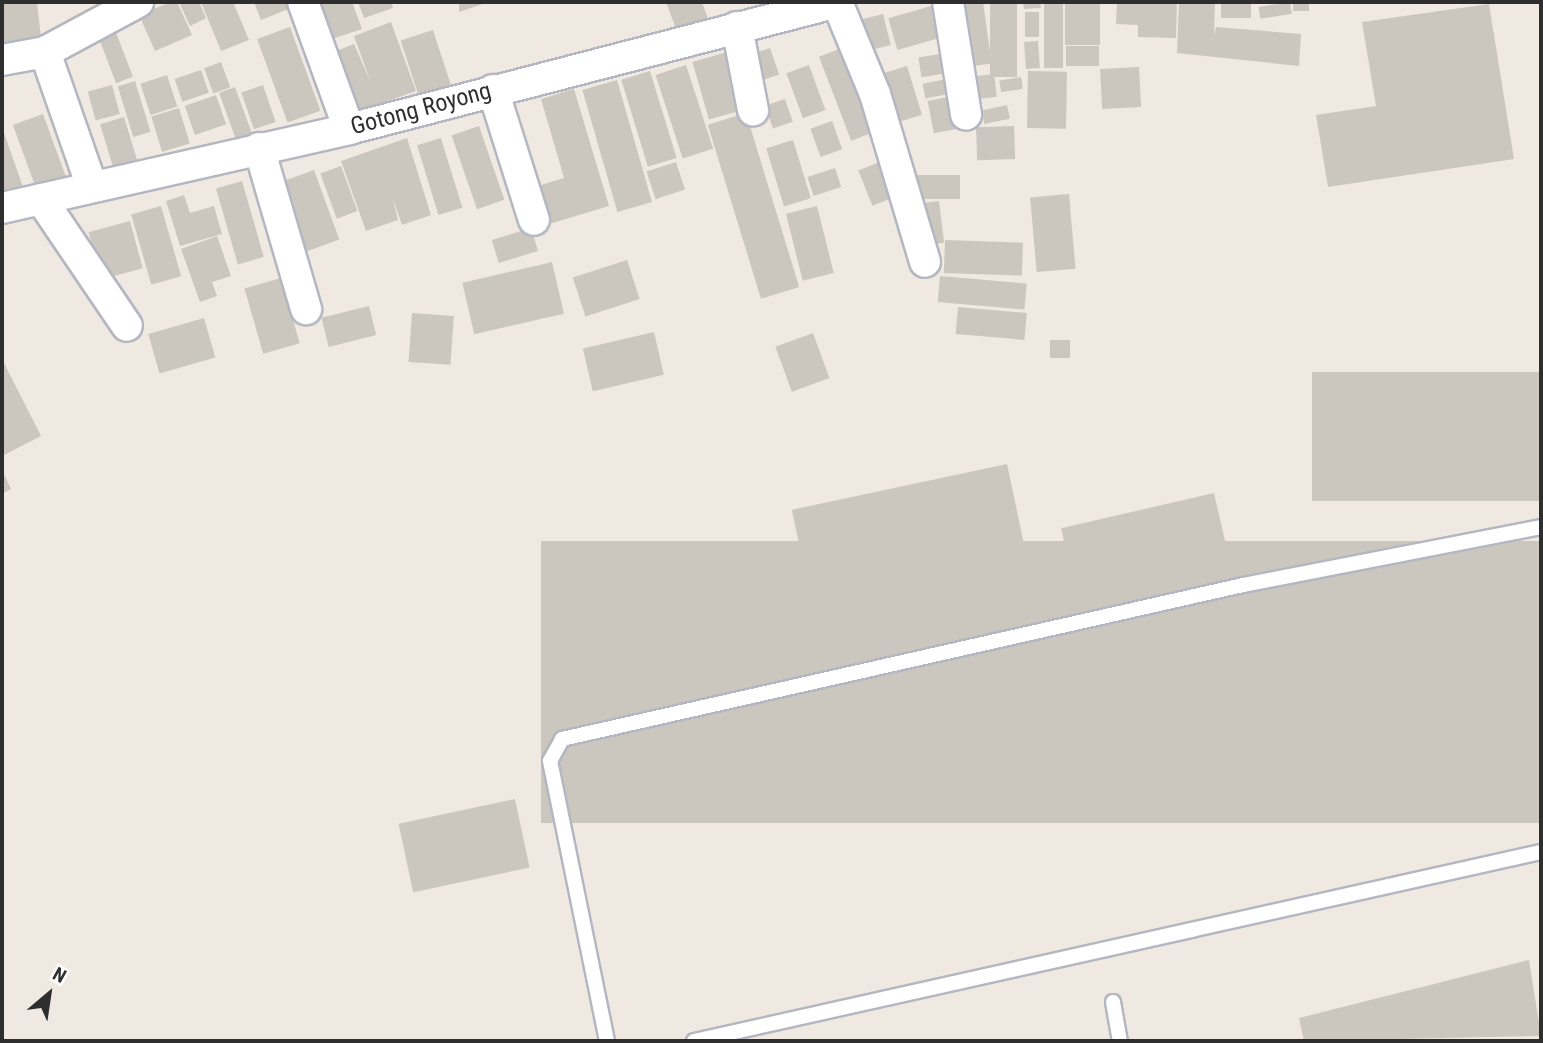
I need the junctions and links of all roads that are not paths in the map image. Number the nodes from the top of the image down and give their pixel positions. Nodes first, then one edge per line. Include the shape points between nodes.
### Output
1 (138, 2) edge
2 (303, 2) edge
3 (838, 2) edge
4 (948, 2) edge
5 (737, 27) junction
6 (45, 52) junction
7 (2, 60) edge
8 (493, 90) junction
9 (753, 110) dead end
10 (966, 115) dead end
11 (349, 129) junction
12 (260, 148) junction
13 (92, 187) junction
14 (41, 199) junction
15 (2, 208) edge
16 (534, 220) dead end
17 (925, 261) dead end
18 (306, 309) dead end
19 (127, 326) dead end
20 (1541, 527) edge
21 (1541, 852) edge
22 (1113, 1002) dead end
23 (607, 1041) edge
24 (694, 1041) edge
25 (1120, 1041) edge

1 - 6 street
2 - 11 street
3 - 5 street, Gotong Royong
3 - 17 street via 874,94
4 - 10 street
5 - 8 street, Gotong Royong
5 - 9 street
6 - 7 street
6 - 13 street
8 - 11 street, Gotong Royong
8 - 16 street
11 - 12 street, Gotong Royong
12 - 13 street, Gotong Royong
12 - 18 street
13 - 14 street, Gotong Royong
14 - 15 street, Gotong Royong
14 - 19 street
20 - 23 lane via 1243,585 562,738 550,757 553,780
21 - 24 lane
22 - 25 lane

